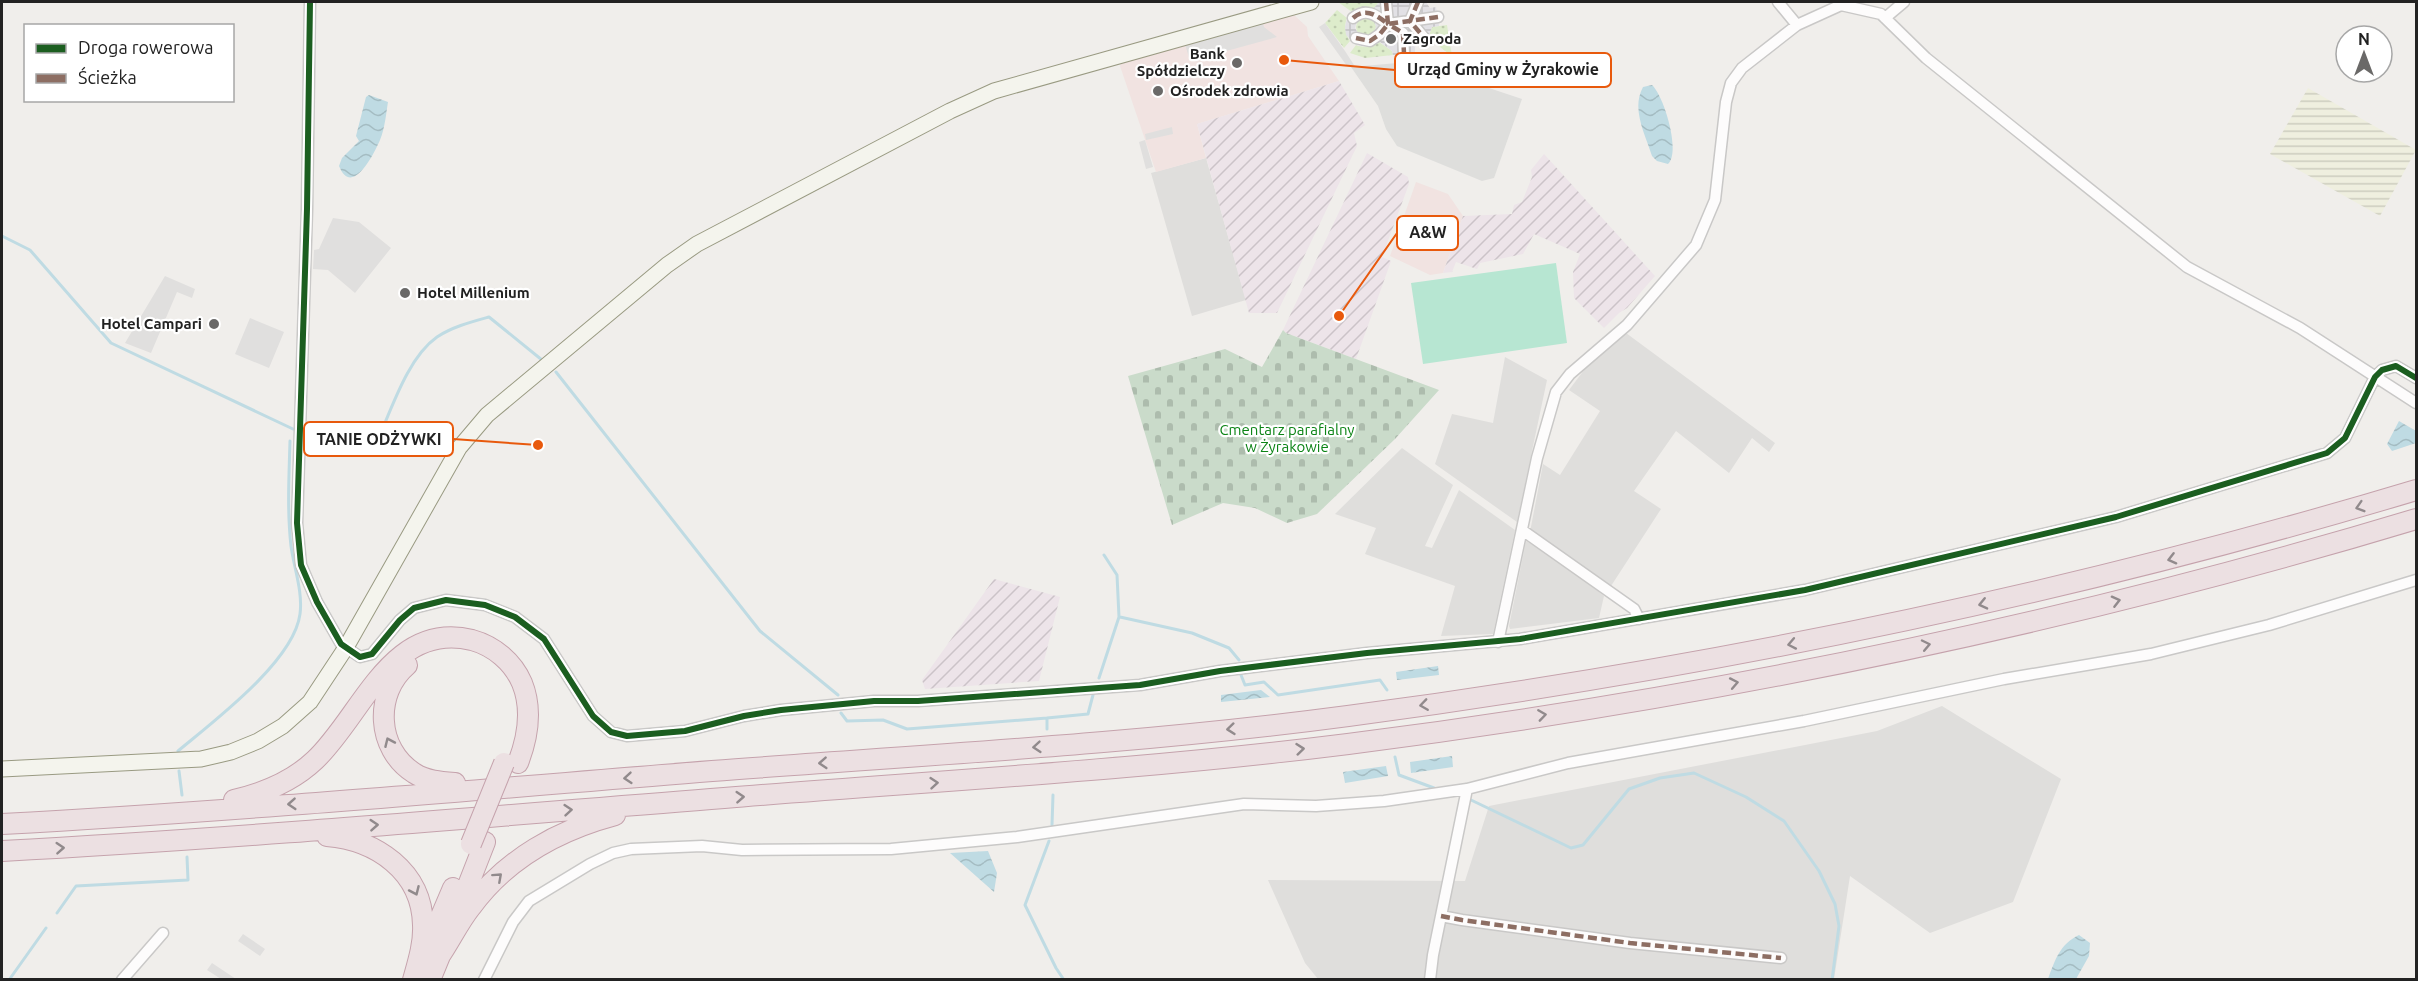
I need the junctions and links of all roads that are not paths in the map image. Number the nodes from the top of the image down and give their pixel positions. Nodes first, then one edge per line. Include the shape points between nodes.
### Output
1 (310, 2) edge
2 (1311, 2) edge
3 (1386, 2) edge
4 (1418, 2) edge
5 (1778, 2) edge
6 (1904, 2) edge
7 (1438, 17) dead end
8 (1885, 18) junction
9 (1410, 21) junction
10 (1388, 24) junction
11 (1797, 26) junction
12 (1426, 40) dead end
13 (1404, 54) dead end
14 (2375, 377) junction
15 (2416, 378) edge
16 (2416, 403) edge
17 (2416, 490) edge
18 (2416, 519) edge
19 (1522, 530) junction
20 (2416, 580) edge
21 (1639, 619) junction
22 (1498, 642) junction
23 (345, 648) junction
24 (511, 763) junction
25 (2, 769) edge
26 (518, 787) junction
27 (1467, 789) junction
28 (682, 802) junction
29 (176, 812) junction
30 (2, 824) edge
31 (274, 832) junction
32 (478, 843) junction
33 (2, 851) edge
34 (1441, 916) junction
35 (163, 933) dead end
36 (439, 957) junction
37 (1781, 958) dead end
38 (122, 980) edge
39 (414, 980) edge
40 (430, 980) edge
41 (484, 980) edge
42 (1430, 980) edge

1 - 23 street via 298,549 317,602
2 - 23 street via 994,91 697,244 487,415 459,448
3 - 10 street
4 - 9 street
5 - 11 street
6 - 8 street
7 - 9 street
8 - 11 street via 1841,5
8 - 14 street via 1926,58 2187,267 2300,328
9 - 10 street
9 - 12 street
10 - 10 street via 1369,12 1361,12 1351,16 1350,26 1354,40 1370,41
10 - 13 street via 1403,33
11 - 19 street via 1742,68 1731,83 1715,200 1696,245 1628,325 1570,374 1556,392
14 - 15 street via 2396,366
14 - 16 street
14 - 21 street via 2345,438 2327,453 2115,517 1805,590
17 -> 26 highway via 2232,544 1929,616 1698,662 1486,696 1342,717 1112,741
28 -> 18 highway via 1116,768 1344,744 1683,692 1980,633 2229,573
19 - 21 street via 1634,609
19 - 22 street
20 - 27 street via 2269,625 2151,654 1568,763
21 - 22 street
22 - 23 street via 1344,656 1140,685 781,710 685,731 627,736 611,732 593,716 544,639 515,617 484,605 446,600 424,604 406,614 372,654 360,657
23 - 25 street via 301,711 268,735 231,752 185,760
26 -> 24 highway via 444,783 406,768 389,744 383,717 388,690 401,670 426,654 447,649 473,653 499,670 509,684 516,710
24 - 29 highway via 525,740 529,719 517,674 505,658 479,642 439,638 421,643 398,658 334,739 298,773 253,795
24 - 32 highway
26 -> 29 highway
27 - 34 street
27 - 41 street via 1316,806 1244,804 1017,837 891,849 631,849 590,864 529,901 513,922
31 -> 28 highway
36 -> 28 highway via 480,895 540,845 591,822
29 - 30 highway
33 -> 31 highway
31 -> 39 highway via 362,842 396,863 412,884 423,916
32 - 36 highway
32 - 39 highway
34 - 37 street via 1630,943
34 - 42 street
35 - 38 street
36 - 40 highway

